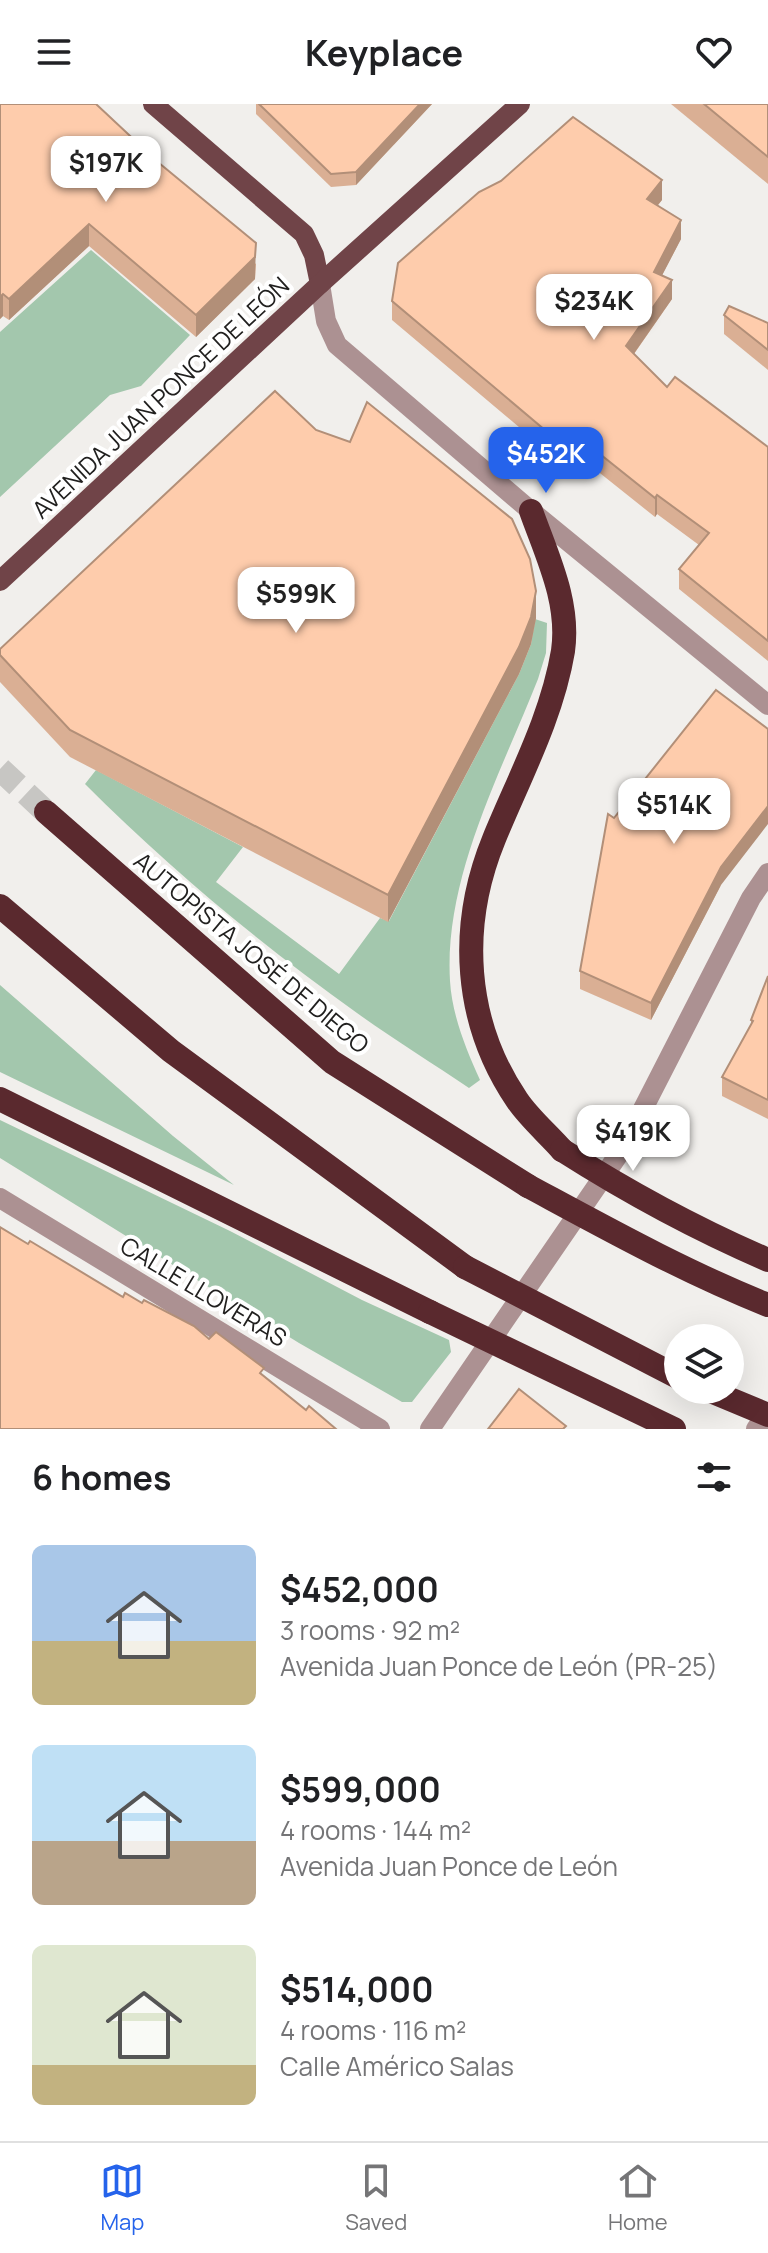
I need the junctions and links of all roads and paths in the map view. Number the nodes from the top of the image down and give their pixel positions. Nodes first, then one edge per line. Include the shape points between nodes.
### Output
1 (153, 104) edge
2 (520, 104) edge
3 (320, 284) junction
4 (531, 511) junction
5 (0, 581) edge
6 (768, 705) edge
7 (46, 812) tunnel mouth
8 (768, 873) edge
9 (0, 906) edge
10 (0, 1099) edge
11 (0, 1198) edge
12 (768, 1260) edge
13 (768, 1305) edge
14 (664, 1370) edge
15 (743, 1404) edge
16 (768, 1414) edge
17 (380, 1429) edge
18 (430, 1429) edge
19 (674, 1429) edge
20 (756, 1429) edge

1 - 3 main road via 304,234
2 - 3 main road, AVENIDA JUAN PONCE DE LEÓN
3 - 4 street via 326,321 337,345
3 - 5 main road, AVENIDA JUAN PONCE DE LEÓN
4 - 6 street
4 - 12 highway, bridge via 562,595 563,649 549,703 477,888 471,932 473,979 486,1046 518,1102 562,1150 612,1182
7 - 13 highway, AUTOPISTA JOSÉ DE DIEGO, bridge via 332,1062 528,1186
8 - 18 street via 623,1148
9 - 14 highway, bridge via 171,1051 465,1267
10 - 19 highway, bridge
11 - 17 street, CALLE LLOVERAS
15 - 16 highway, bridge
16 - 20 street

